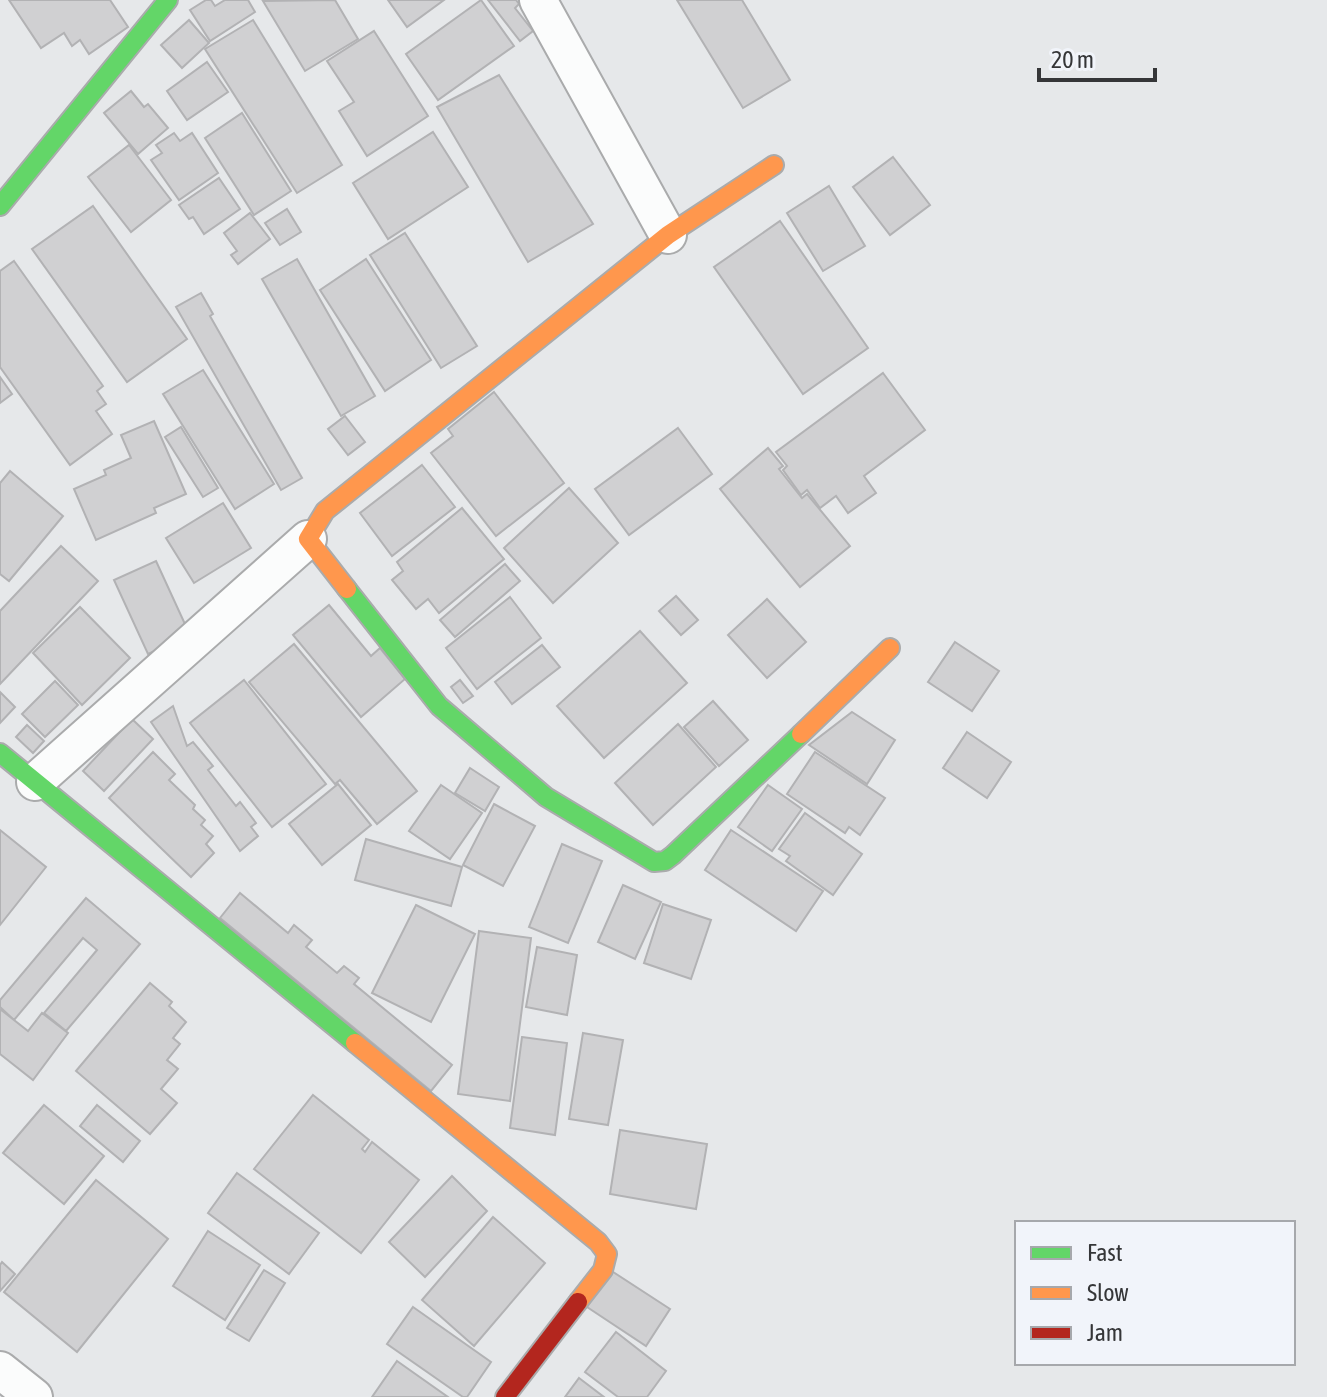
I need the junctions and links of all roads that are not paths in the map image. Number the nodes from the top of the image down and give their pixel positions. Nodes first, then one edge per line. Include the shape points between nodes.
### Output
1 (168, 0) edge
2 (538, 0) edge
3 (774, 165) dead end
4 (0, 206) edge
5 (668, 235) junction
6 (308, 539) junction
7 (890, 648) dead end
8 (0, 753) edge
9 (35, 782) junction
10 (0, 1370) edge
11 (34, 1397) edge
12 (505, 1397) edge

1 - 4 street
2 - 5 street
3 - 5 street
5 - 6 street via 325,511
6 - 7 street via 439,706 546,797 654,862 673,855
6 - 9 street
8 - 9 street
9 - 12 street via 598,1242 607,1254 603,1270
10 - 11 street

